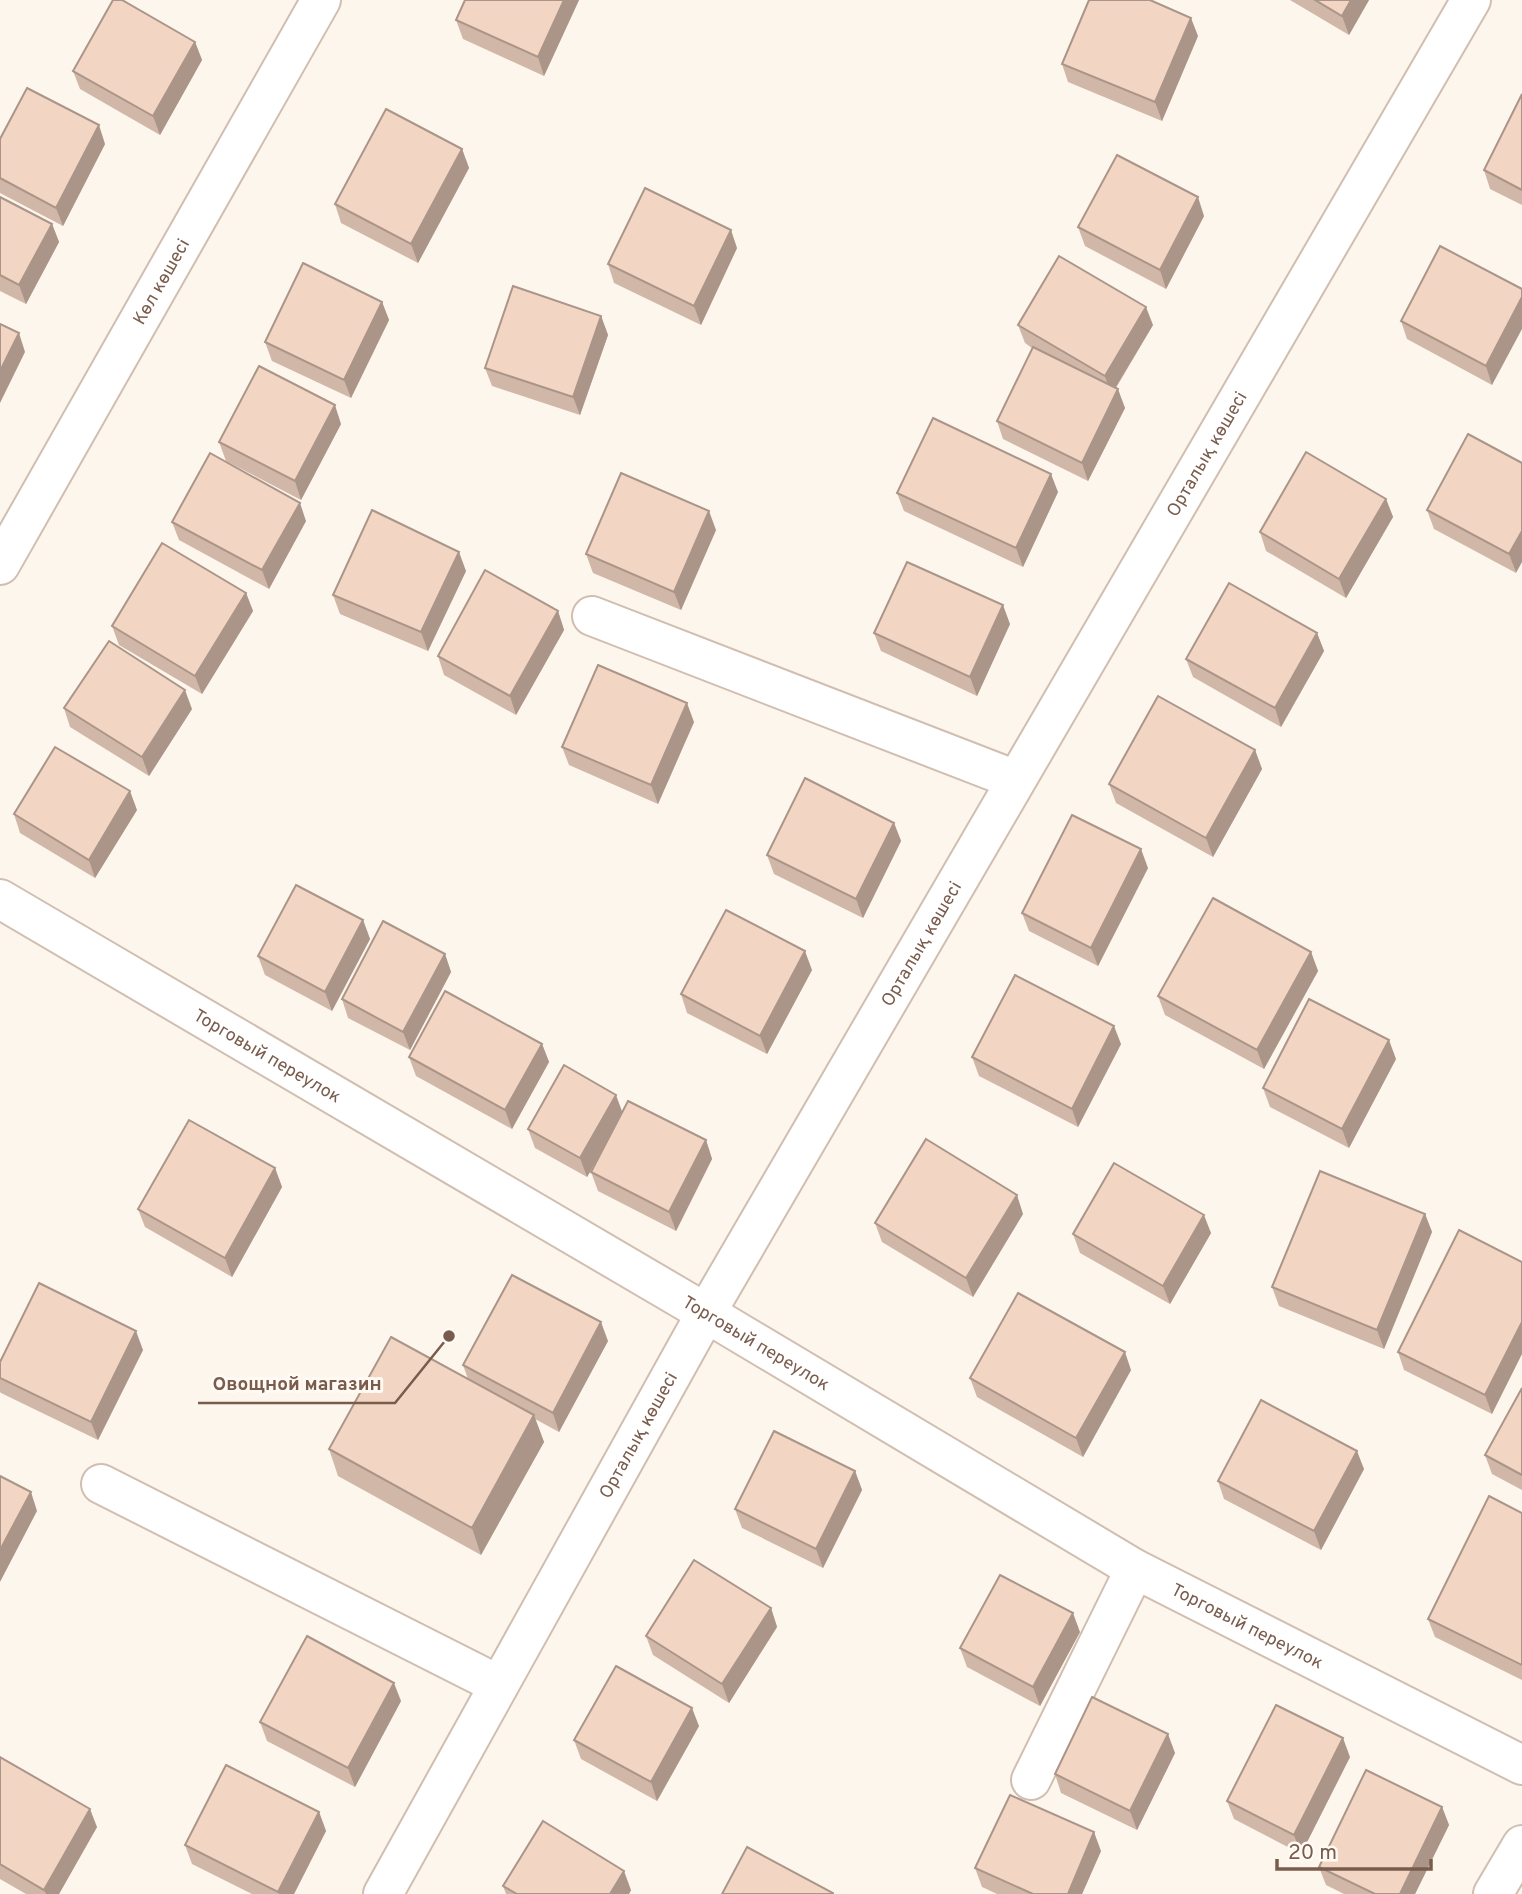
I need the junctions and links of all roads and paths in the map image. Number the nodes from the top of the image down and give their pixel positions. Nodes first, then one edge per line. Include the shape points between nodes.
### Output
1 (321, 0) edge
2 (1471, 0) edge
3 (0, 565) edge
4 (592, 615) dead end
5 (1016, 780) junction
6 (0, 899) edge
7 (706, 1313) junction
8 (101, 1484) dead end
9 (1135, 1569) junction
10 (499, 1685) junction
11 (1522, 1765) edge
12 (1031, 1780) dead end
13 (1522, 1845) edge
14 (383, 1894) edge
15 (1493, 1894) edge

1 - 3 street, Көл көшесі
2 - 5 street, Орталық көшесі
4 - 5 street
5 - 7 street, Орталық көшесі
6 - 7 street, Торговый переулок
7 - 9 street, Торговый переулок
7 - 10 street, Орталық көшесі
8 - 10 street
9 - 11 street, Торговый переулок
9 - 12 street
10 - 14 street, Орталық көшесі
13 - 15 street

